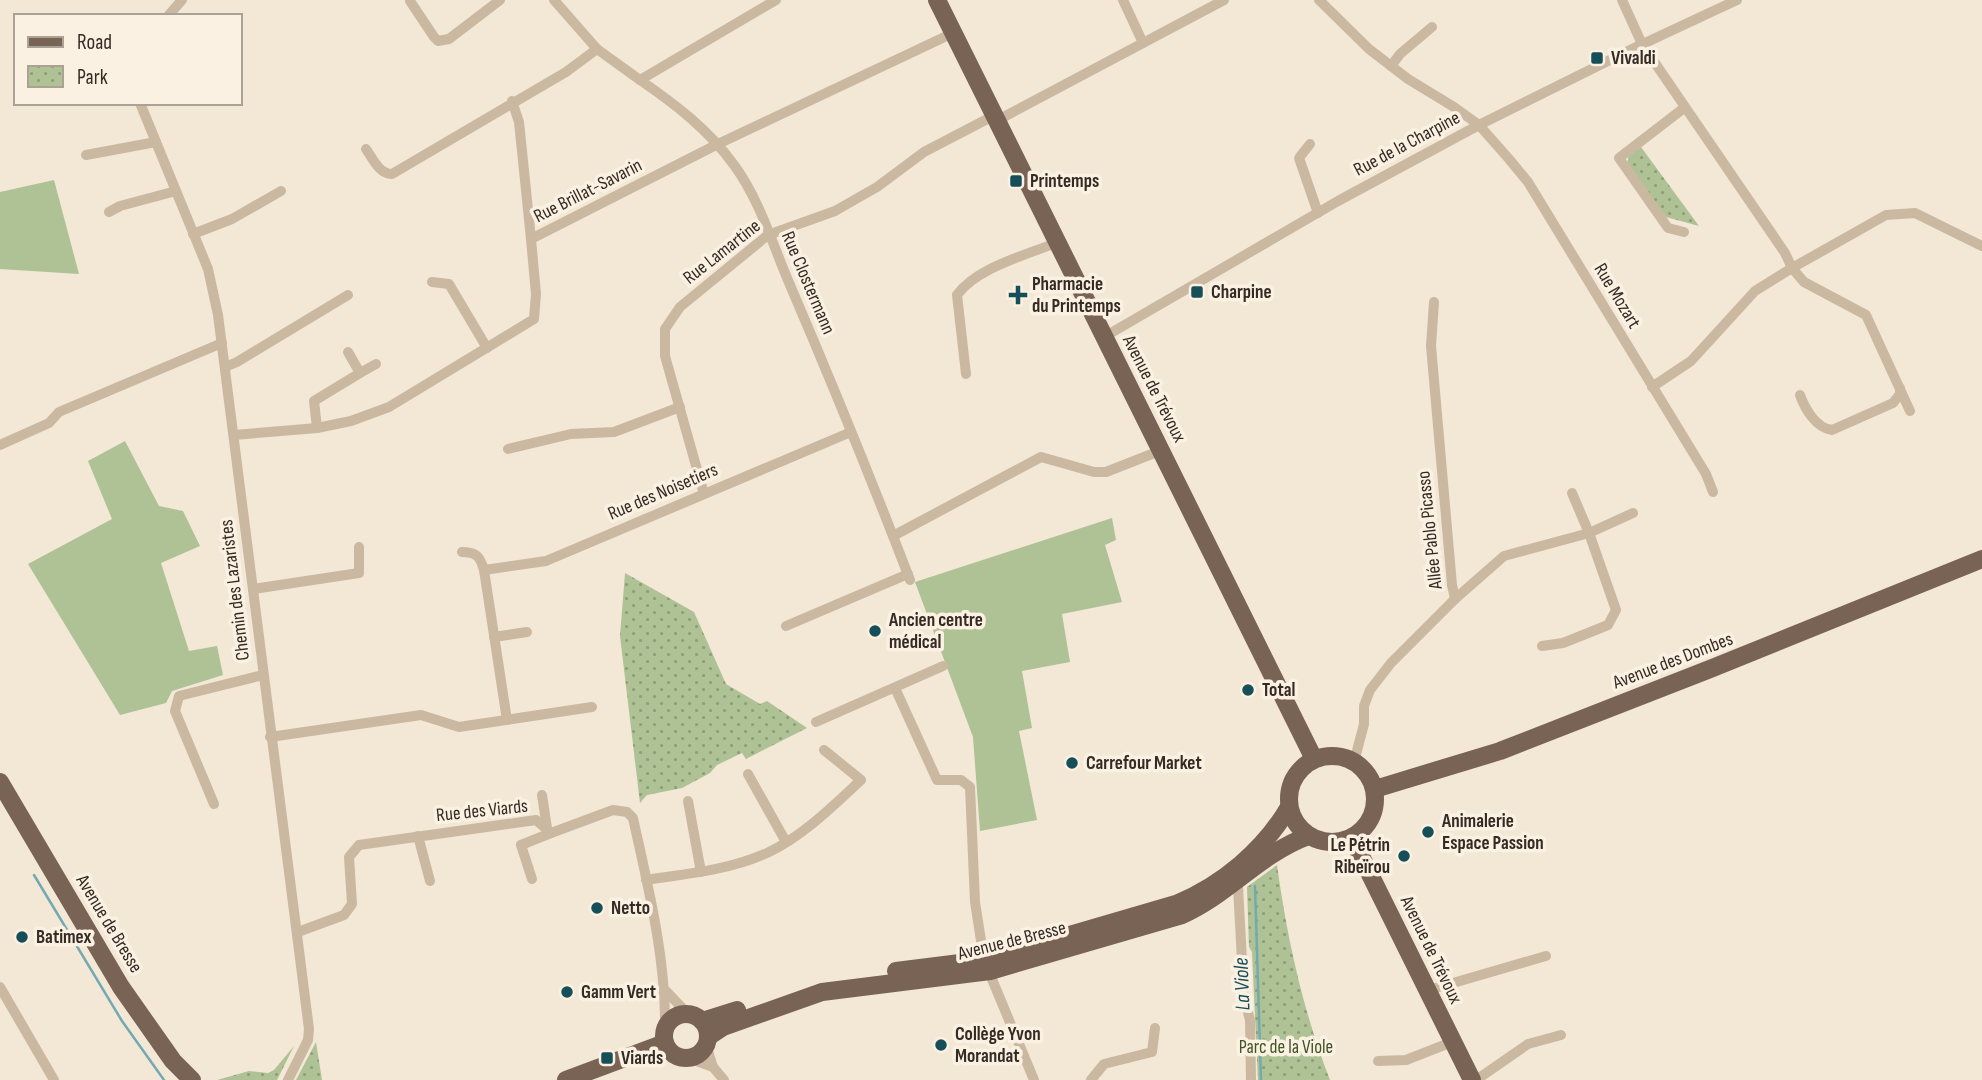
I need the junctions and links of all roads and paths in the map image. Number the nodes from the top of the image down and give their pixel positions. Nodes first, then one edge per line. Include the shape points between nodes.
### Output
1 (182, 0) edge
2 (500, 0) edge
3 (554, 0) edge
4 (776, 0) edge
5 (937, 0) edge
6 (1122, 0) edge
7 (1224, 0) edge
8 (1319, 0) edge
9 (1622, 0) edge
10 (1737, 0) edge
11 (410, 1) edge
12 (169, 14) edge
13 (1432, 27) dead end
14 (953, 33) junction
15 (1143, 43) junction
16 (1642, 44) junction
17 (597, 49) junction
18 (1391, 66) junction
19 (640, 80) junction
20 (512, 101) junction
21 (142, 105) edge
22 (1684, 108) junction
23 (996, 118) junction
24 (1479, 125) junction
25 (156, 142) junction
26 (719, 144) junction
27 (1310, 144) dead end
28 (366, 149) dead end
29 (86, 155) dead end
30 (176, 191) junction
31 (281, 191) dead end
32 (109, 212) dead end
33 (1318, 213) junction
34 (1684, 232) dead end
35 (193, 234) junction
36 (768, 236) junction
37 (531, 239) junction
38 (1058, 242) junction
39 (1982, 246) edge
40 (1791, 268) junction
41 (432, 282) dead end
42 (348, 295) dead end
43 (1434, 302) dead end
44 (1104, 337) junction
45 (222, 343) junction
46 (487, 348) junction
47 (348, 352) dead end
48 (376, 364) dead end
49 (225, 367) junction
50 (360, 373) junction
51 (966, 374) dead end
52 (1652, 387) junction
53 (1900, 388) junction
54 (1800, 395) dead end
55 (680, 407) junction
56 (1910, 411) dead end
57 (317, 428) junction
58 (851, 432) junction
59 (234, 435) junction
60 (0, 445) edge
61 (508, 449) dead end
62 (1162, 450) junction
63 (1713, 492) dead end
64 (1572, 493) dead end
65 (704, 494) junction
66 (1633, 513) dead end
67 (1589, 533) junction
68 (893, 536) junction
69 (359, 548) dead end
70 (462, 552) dead end
71 (1982, 559) edge
72 (484, 570) junction
73 (253, 589) junction
74 (1455, 599) junction
75 (786, 626) dead end
76 (527, 632) dead end
77 (494, 637) junction
78 (1542, 646) dead end
79 (943, 666) dead end
80 (263, 675) junction
81 (895, 688) junction
82 (592, 708) dead end
83 (507, 720) junction
84 (816, 722) dead end
85 (270, 737) junction
86 (824, 750) dead end
87 (1314, 760) junction
88 (1354, 762) junction
89 (748, 774) dead end
90 (0, 782) edge
91 (1375, 789) junction
92 (542, 795) dead end
93 (688, 801) dead end
94 (214, 804) dead end
95 (1289, 807) junction
96 (549, 831) junction
97 (418, 836) junction
98 (1308, 836) junction
99 (1352, 838) junction
100 (786, 842) junction
101 (701, 872) junction
102 (1232, 877) junction
103 (532, 879) dead end
104 (646, 880) junction
105 (430, 881) dead end
106 (298, 932) junction
107 (1546, 956) dead end
108 (987, 965) junction
109 (0, 988) edge
110 (666, 990) junction
111 (1429, 990) junction
112 (1155, 1028) dead end
113 (701, 1029) junction
114 (665, 1035) junction
115 (1561, 1035) dead end
116 (1452, 1042) junction
117 (688, 1058) junction
118 (1378, 1061) dead end
119 (713, 1067) junction
120 (54, 1080) edge
121 (192, 1080) edge
122 (288, 1080) edge
123 (566, 1080) edge
124 (724, 1080) edge
125 (1034, 1080) edge
126 (1091, 1080) edge
127 (1251, 1080) edge
128 (1474, 1080) edge

1 - 12 street
2 - 11 street via 443,41 434,37
3 - 17 street, Rue Clostermann
4 - 19 street
5 - 14 main road, Avenue de Trévoux
6 - 15 street
7 - 15 street, Rue Lamartine
8 - 18 street, Rue Mozart
9 - 16 street
10 - 16 street, Rue de la Charpine
13 - 18 street
14 - 23 main road, Avenue de Trévoux
14 - 26 street, Rue Brillat-Savarin
15 - 23 street, Rue Lamartine
16 - 22 street
16 - 24 street, Rue de la Charpine
17 - 19 street, Rue Clostermann
17 - 20 street
18 - 24 street, Rue Mozart
19 - 26 street, Rue Clostermann via 672,101
20 - 28 street via 392,174 381,170
20 - 37 street via 519,121
21 - 25 street, Chemin des Lazaristes
22 - 34 street via 1619,158 1668,228
22 - 40 street
23 - 36 street, Rue Lamartine via 924,152 835,211
23 - 38 main road, Avenue de Trévoux
24 - 33 street, Rue de la Charpine
24 - 52 street, Rue Mozart via 1528,183
25 - 29 street
25 - 30 street, Chemin des Lazaristes
26 - 36 street, Rue Clostermann via 743,179
26 - 37 street, Rue Brillat-Savarin
27 - 33 street via 1299,159
30 - 32 street
30 - 35 street, Chemin des Lazaristes
31 - 35 street via 232,219
33 - 44 street, Rue de la Charpine
35 - 45 street, Chemin des Lazaristes via 214,291
36 - 55 street, Rue Lamartine via 680,307 665,329 665,356
36 - 58 street, Rue Clostermann
37 - 46 street, Rue Brillat-Savarin via 534,319
38 - 44 main road, Avenue de Trévoux
38 - 51 street via 978,275 957,295
39 - 40 street via 1915,213 1886,215
40 - 52 street via 1755,291 1691,361
40 - 53 street via 1804,282 1866,315
41 - 46 street via 449,284
42 - 49 street
43 - 74 street, Allée Pablo Picasso via 1431,346
44 - 62 main road, Avenue de Trévoux
45 - 49 street, Chemin des Lazaristes
45 - 60 street via 59,412 49,423
46 - 57 street, Rue Brillat-Savarin via 389,407 351,422
47 - 50 street
48 - 50 street
49 - 59 street, Chemin des Lazaristes
50 - 57 street via 314,401
52 - 63 street, Rue Mozart
53 - 54 street via 1893,403 1832,430 1805,409
53 - 56 street
55 - 61 street via 614,432 571,434
55 - 65 street, Rue Lamartine
57 - 59 street, Rue Brillat-Savarin
58 - 65 street, Rue des Noisetiers
58 - 68 street, Rue Clostermann
59 - 73 street, Chemin des Lazaristes
62 - 68 street via 1106,472 1041,457
62 - 87 main road, Avenue de Trévoux
64 - 67 street
65 - 72 street, Rue des Noisetiers via 546,561
66 - 67 street
67 - 74 street via 1504,556
67 - 78 street via 1616,610 1608,625 1563,643
68 - 75 street, Rue Clostermann via 909,577
69 - 73 street via 359,573
70 - 72 street via 481,558
71 - 91 main road, Avenue des Dombes via 1500,751
72 - 77 street
73 - 80 street, Chemin des Lazaristes
74 - 88 street, Allée Pablo Picasso via 1370,690
76 - 77 street
77 - 83 street
79 - 81 street
80 - 85 street, Chemin des Lazaristes
80 - 94 street via 179,696 175,711
81 - 84 street
81 - 108 street via 937,780 961,780 970,788 975,902
82 - 83 street
83 - 85 street via 459,727 421,715
85 - 106 street, Chemin des Lazaristes
86 - 100 street via 862,780
87 - 88 main road via 1335,756
87 - 95 main road via 1296,775
88 - 91 main road
89 - 100 street
90 - 121 main road, Avenue de Bresse via 121,987 173,1061
91 - 99 main road via 1374,812 1362,832
92 - 96 street
93 - 101 street
95 - 98 main road
95 - 102 main road, Avenue de Bresse via 1273,833
96 - 97 street, Rue des Viards via 536,820
96 - 103 street via 522,845
96 - 104 street, Rue des Viards via 613,810 627,812 633,818
97 - 105 street
97 - 106 street, Rue des Viards via 354,849 349,857 349,911
98 - 99 main road via 1330,843
98 - 102 main road, Avenue de Bresse
99 - 111 main road, Avenue de Trévoux
100 - 101 street via 743,862
101 - 104 street
102 - 108 main road, Avenue de Bresse via 1176,904
102 - 127 street via 1238,887
104 - 110 street, Rue des Viards
106 - 122 street, Chemin des Lazaristes via 309,1029
107 - 111 street
108 - 113 main road, Avenue de Bresse via 861,975 818,984
108 - 125 street
109 - 120 street
110 - 113 street
110 - 114 street, Rue des Viards
111 - 116 main road, Avenue de Trévoux
112 - 126 street via 1152,1052 1104,1063
113 - 114 main road via 674,1017
113 - 117 main road via 698,1054
113 - 119 street
114 - 117 main road via 677,1056
114 - 123 main road
115 - 128 street via 1528,1044
116 - 118 street via 1406,1060
116 - 128 main road, Avenue de Trévoux
117 - 119 street
119 - 124 street

